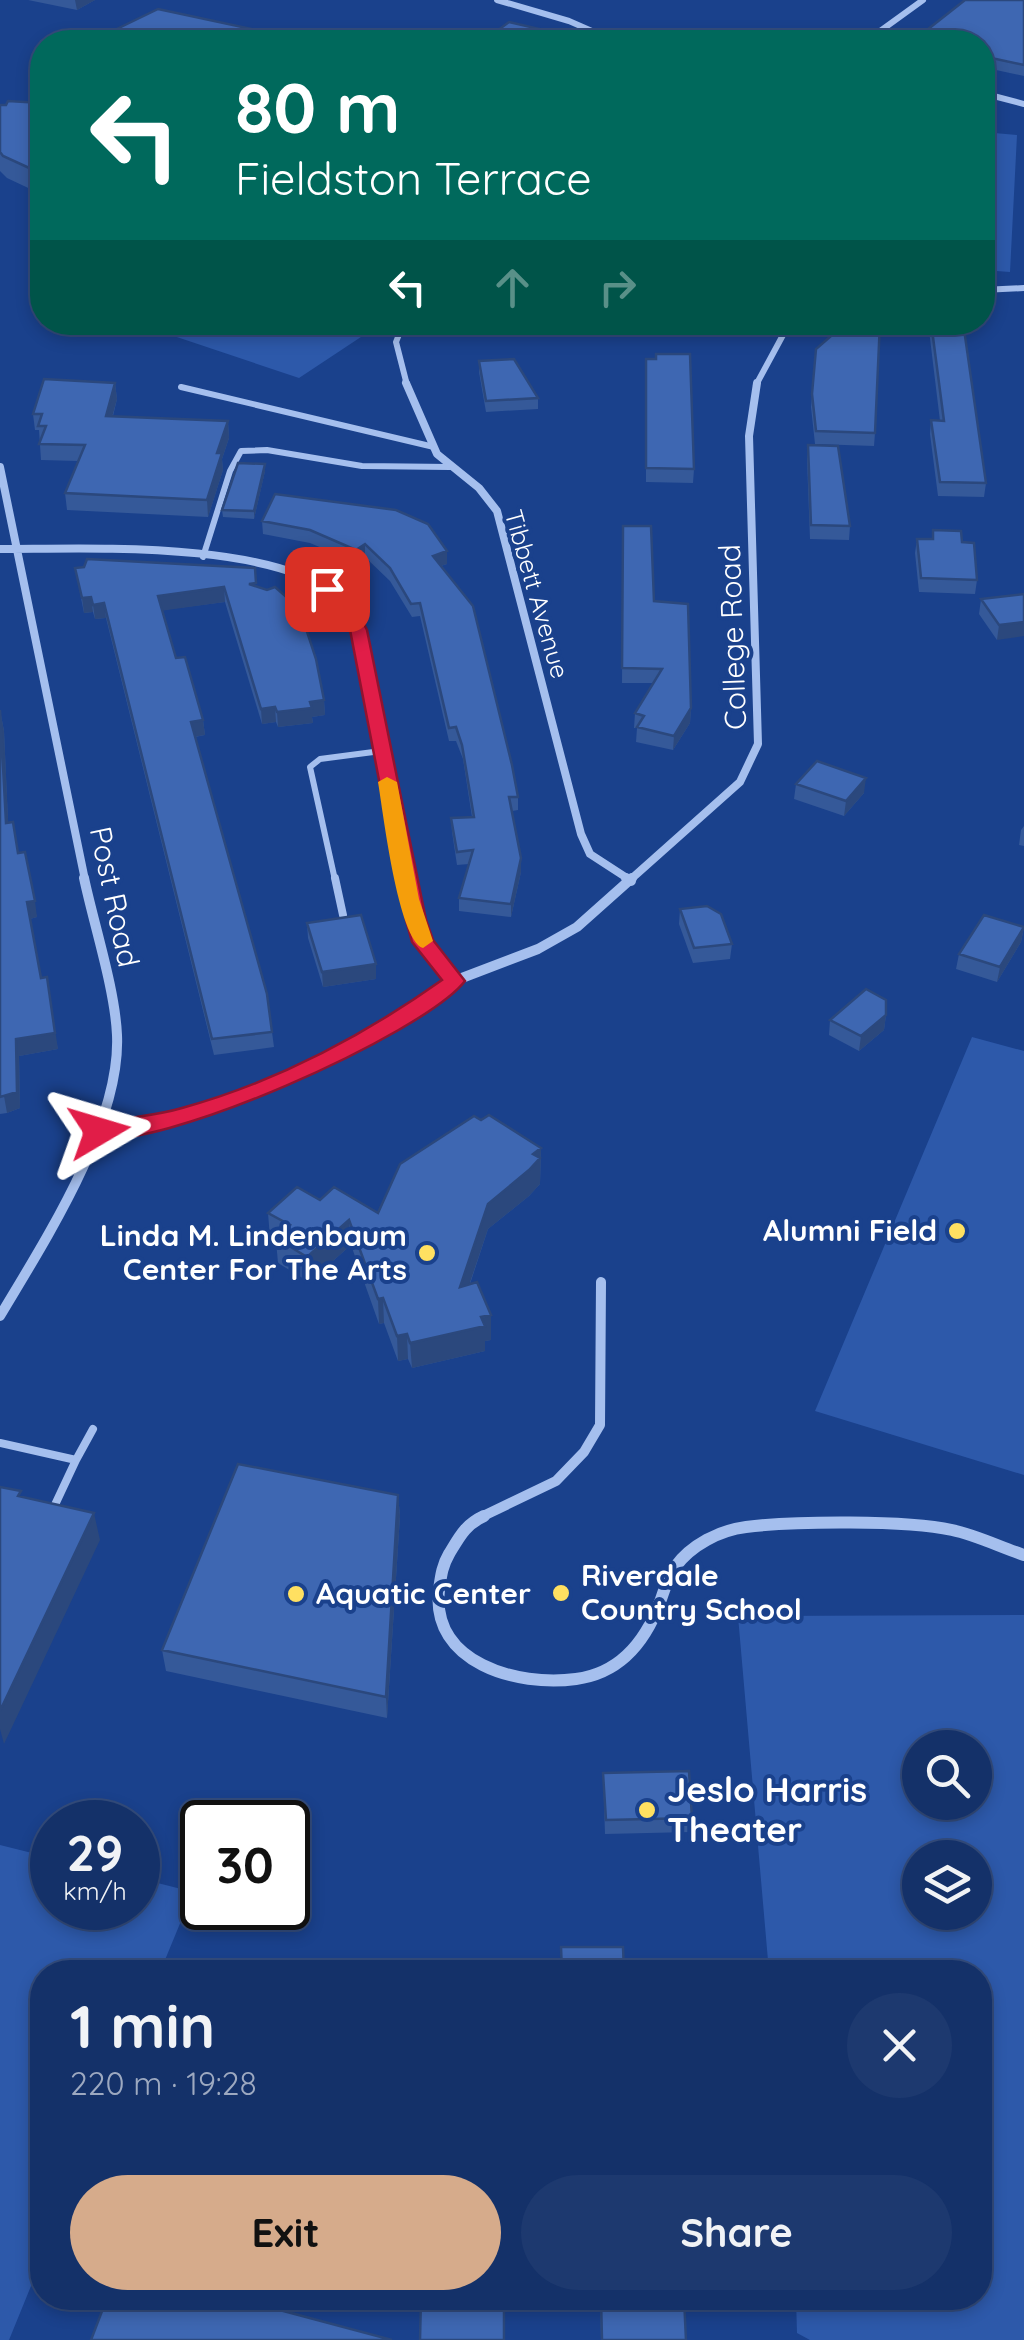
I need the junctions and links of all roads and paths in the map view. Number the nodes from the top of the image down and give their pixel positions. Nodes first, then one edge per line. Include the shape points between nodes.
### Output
1 (497, 0) edge
2 (923, 0) edge
3 (590, 30) edge
4 (882, 30) edge
5 (995, 96) edge
6 (1024, 104) edge
7 (1024, 288) edge
8 (995, 289) edge
9 (399, 335) edge
10 (783, 335) edge
11 (181, 386) dead end
12 (434, 446) junction
13 (0, 467) edge
14 (450, 467) junction
15 (0, 549) edge
16 (17, 549) junction
17 (203, 556) junction
18 (382, 751) junction
19 (631, 881) junction
20 (343, 914) edge
21 (454, 981) junction
22 (99, 1131) junction
23 (601, 1282) dead end
24 (0, 1316) edge
25 (93, 1429) dead end
26 (0, 1443) edge
27 (76, 1460) junction
28 (53, 1509) edge
29 (1024, 1555) edge

1 - 3 street
2 - 4 street
5 - 6 street
7 - 8 street
9 - 12 street, Tibbett Avenue via 398,363
10 - 19 street, College Road via 756,385 749,436 758,744 740,782
11 - 12 lane
12 - 14 street, Tibbett Avenue
13 - 16 street, Post Road
14 - 17 lane via 358,465 241,451
14 - 19 street, Tibbett Avenue via 497,511 581,834 590,854
15 - 16 street
16 - 17 street
16 - 22 street, Post Road via 117,1036
17 - 18 street via 282,569 343,598 358,630
18 - 20 lane via 320,759 310,768
18 - 21 street via 414,914 423,942
19 - 21 street, College Road via 538,949
21 - 22 street, College Road via 335,1058 186,1115
22 - 24 street, Post Road via 75,1188
23 - 29 street via 600,1425 556,1481 467,1524 442,1565 438,1610 468,1657 497,1673 535,1681 580,1679 622,1662 648,1635 673,1568 704,1540 744,1528 907,1525 978,1537
25 - 27 lane
26 - 27 lane
27 - 28 lane

